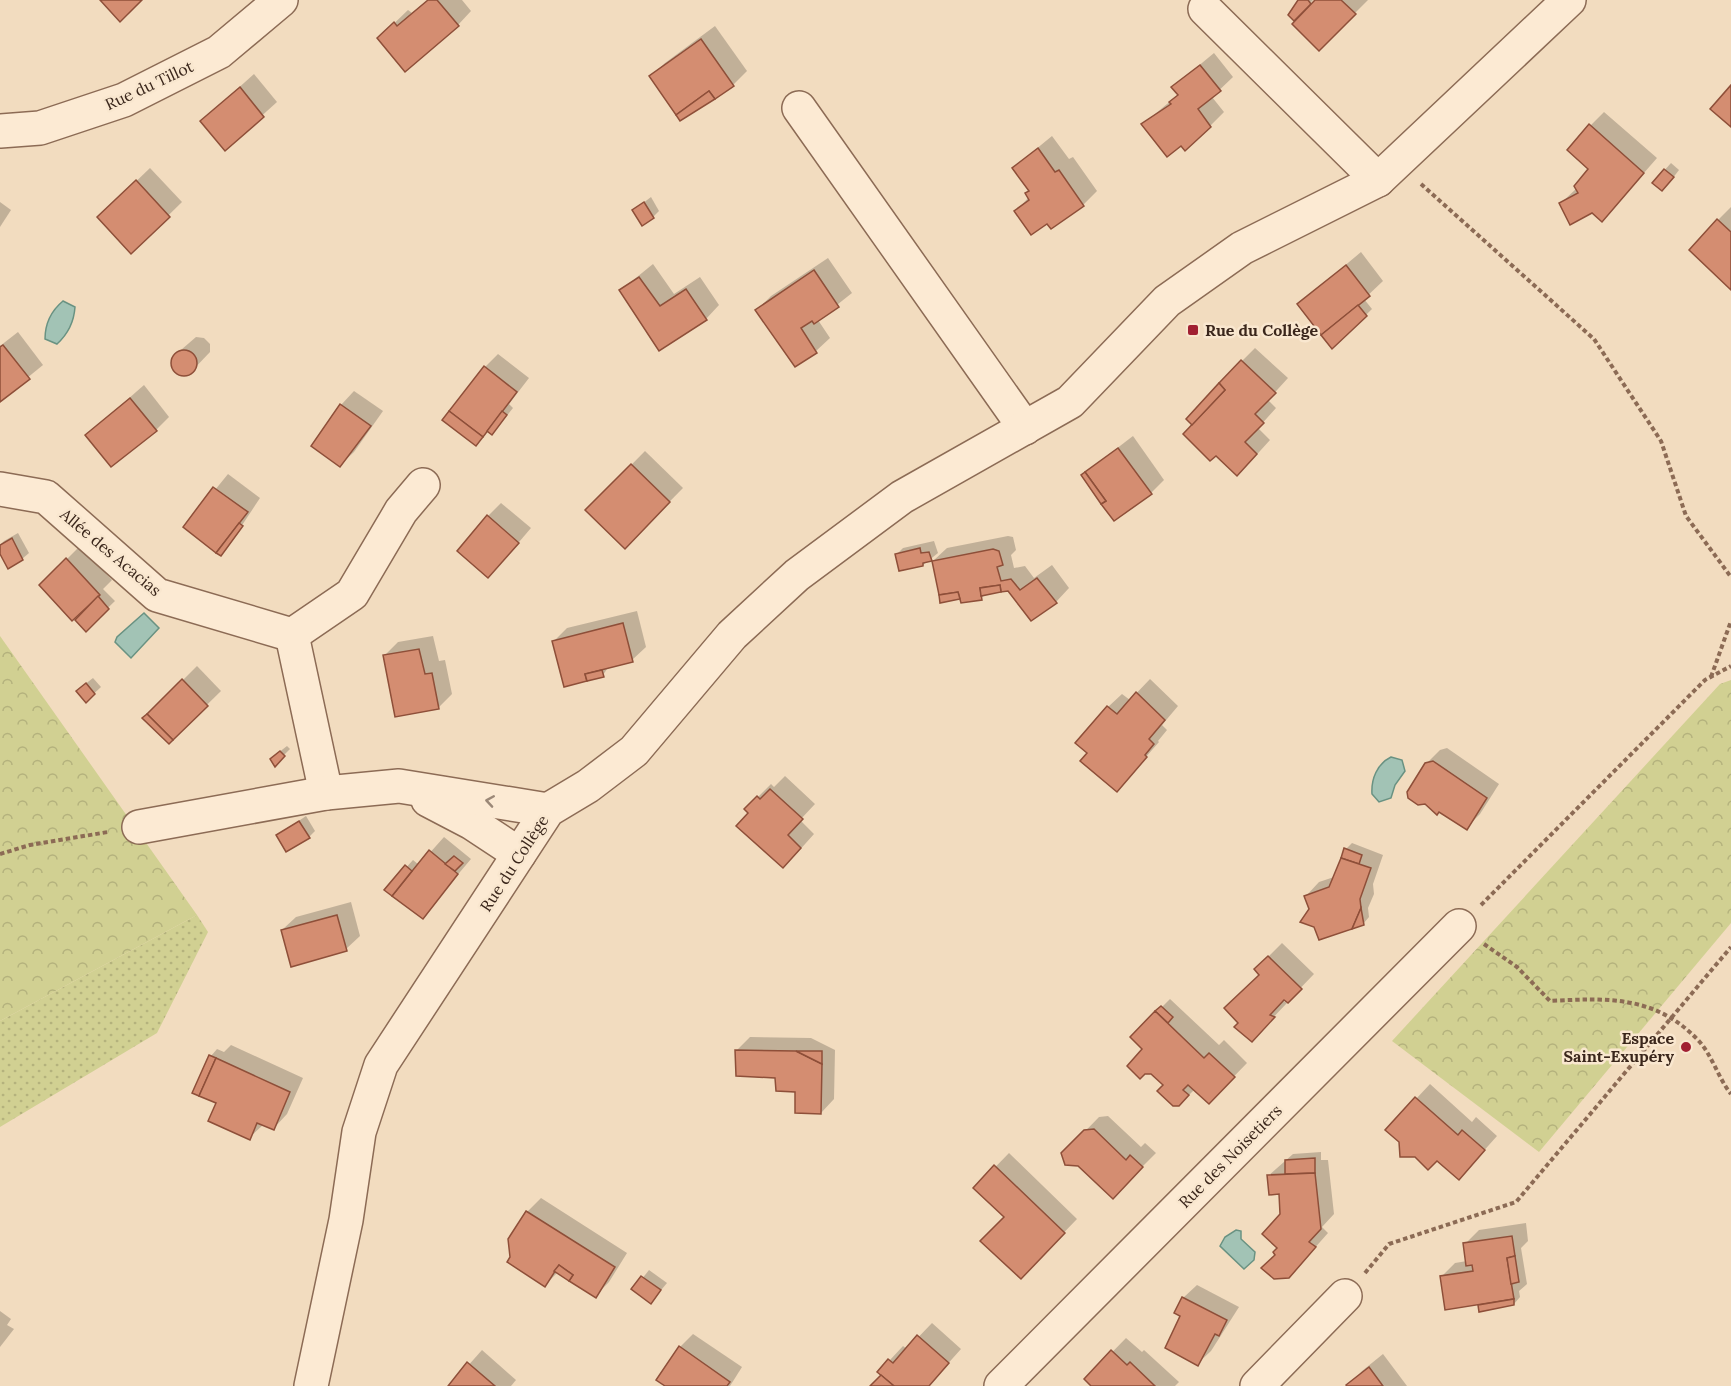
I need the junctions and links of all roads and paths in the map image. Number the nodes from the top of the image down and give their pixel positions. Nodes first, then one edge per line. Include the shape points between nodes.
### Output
1 (281, 0) edge
2 (1569, 0) edge
3 (1205, 9) dead end
4 (799, 108) dead end
5 (0, 131) edge
6 (1388, 172) junction
7 (1025, 428) junction
8 (423, 485) dead end
9 (0, 489) edge
10 (1731, 577) edge
11 (1731, 621) edge
12 (292, 635) junction
13 (1731, 666) edge
14 (1711, 677) junction
15 (399, 786) junction
16 (326, 793) junction
17 (548, 810) junction
18 (139, 827) joint
19 (0, 854) edge
20 (519, 854) junction
21 (1459, 926) junction
22 (1731, 947) edge
23 (1671, 1019) junction
24 (1731, 1094) edge
25 (1345, 1296) joint
26 (311, 1386) edge
27 (1001, 1386) edge
28 (1257, 1386) edge

1 - 5 street, Rue du Tillot via 219,52 124,100 40,128
2 - 6 street, Rue du Collège
3 - 6 street
4 - 7 street
6 - 7 street, Rue du Collège via 1233,255 1167,302 1070,402
6 - 10 path via 1594,339 1661,441 1686,516
7 - 17 street, Rue du Collège via 902,497 797,575 732,635 634,751
8 - 12 street via 401,512 352,594
9 - 12 street, Allée des Acacias via 46,497 157,596
11 - 14 path
12 - 16 street
13 - 14 path
14 - 21 path
15 - 16 street
17 -> 15 street
15 - 20 street via 472,823
16 - 18 street
17 - 20 street, Rue du Collège
18 - 19 path via 30,845
20 - 26 street, Rue du Collège via 381,1065 359,1132 346,1220
21 - 23 path via 1517,967 1550,1001 1603,999 1655,1008
21 - 27 street, Rue des Noisetiers
22 - 23 path
23 - 24 path via 1698,1040
23 - 25 path via 1516,1202 1389,1245
25 - 28 street

